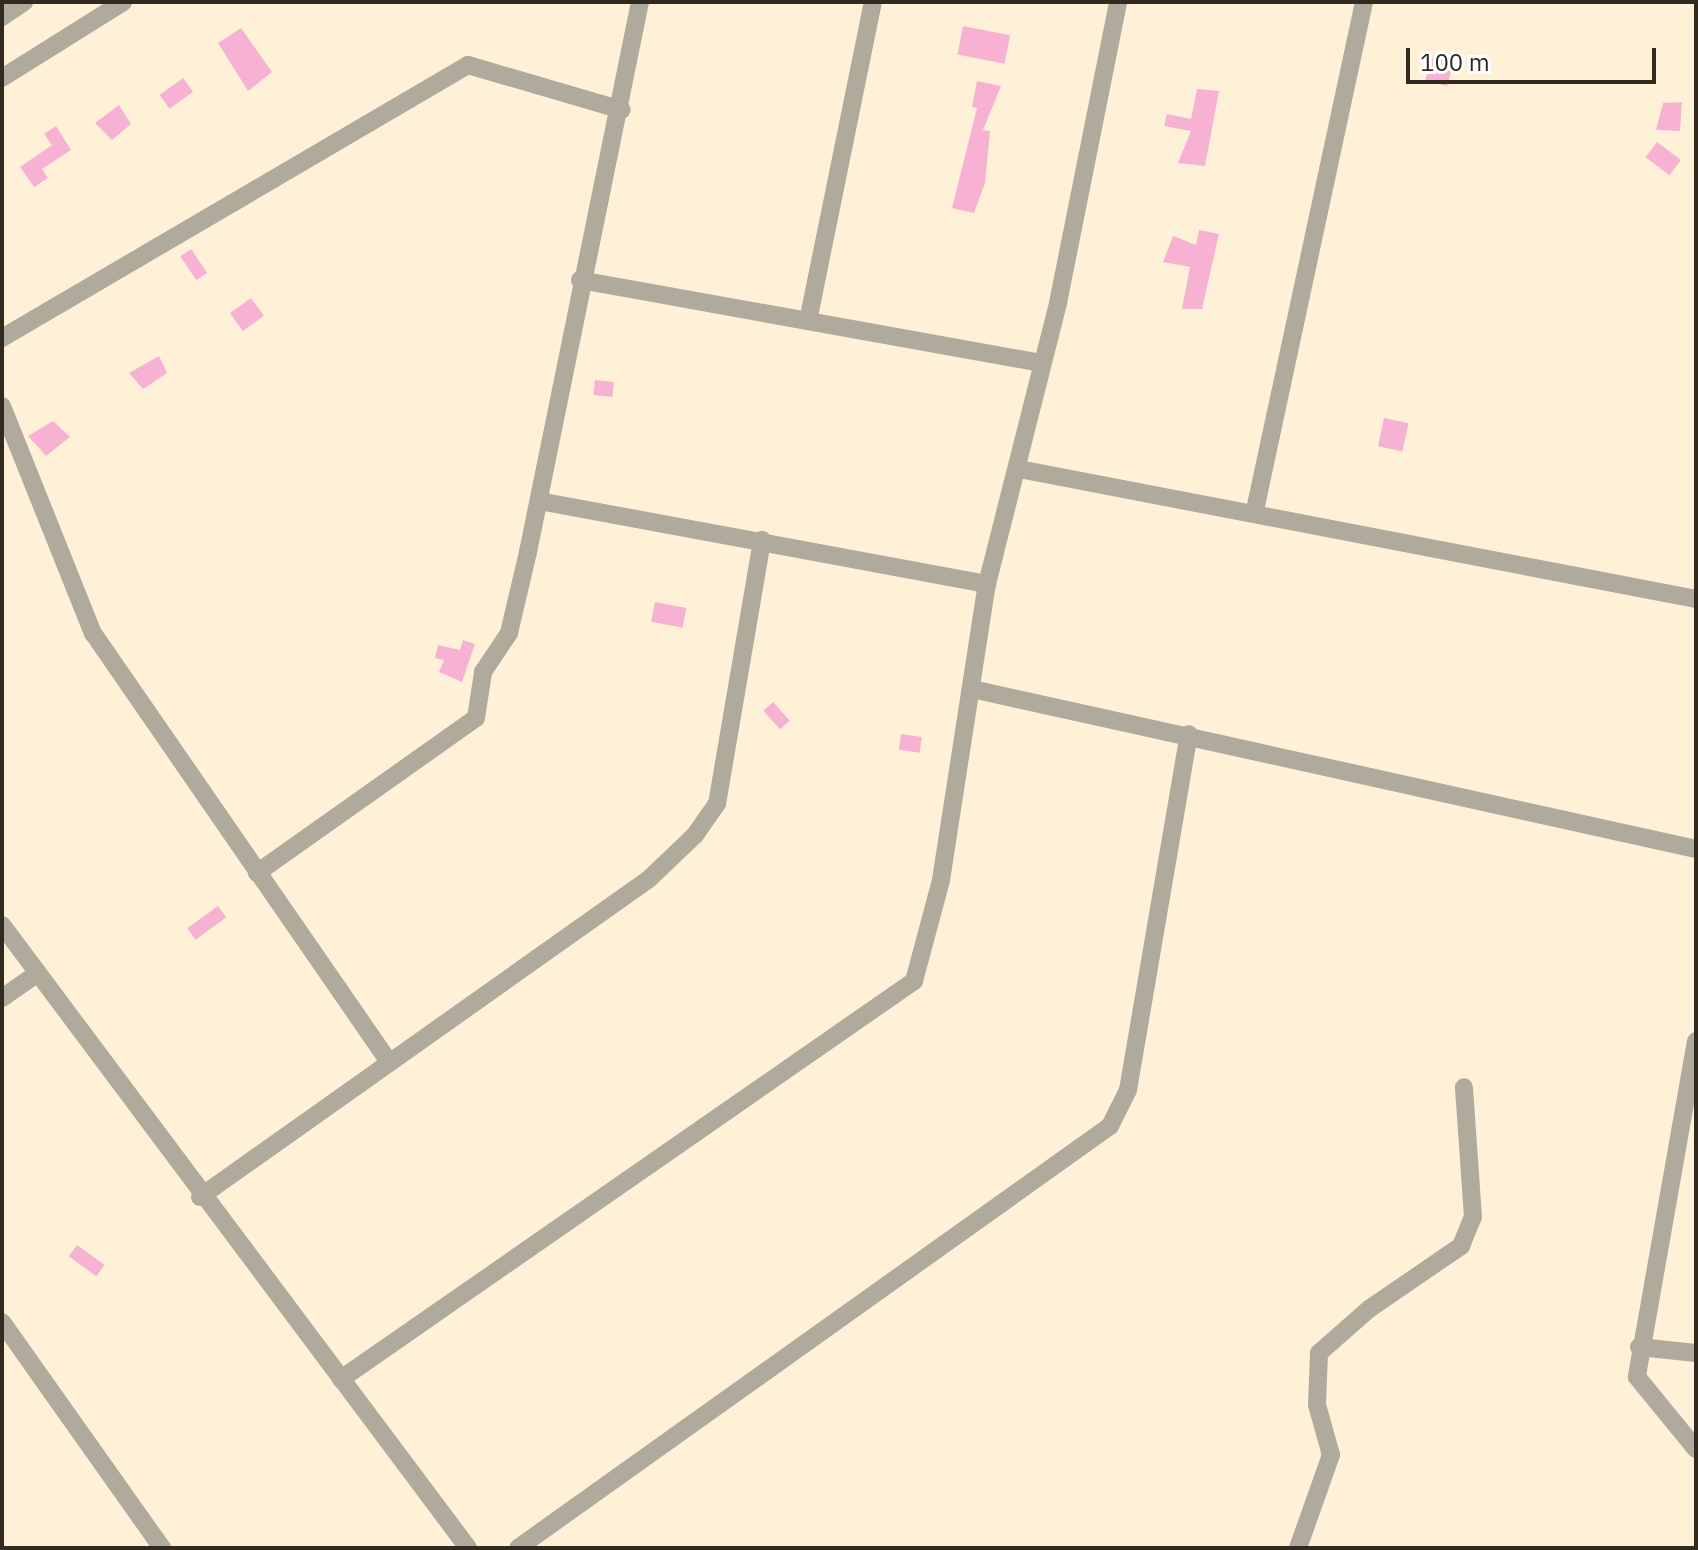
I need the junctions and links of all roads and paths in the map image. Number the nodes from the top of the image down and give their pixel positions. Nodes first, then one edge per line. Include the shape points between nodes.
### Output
1 (24, 2) edge
2 (123, 2) edge
3 (640, 2) edge
4 (873, 2) edge
5 (1118, 2) edge
6 (1364, 2) edge
7 (2, 17) edge
8 (2, 78) edge
9 (622, 110) junction
10 (580, 280) junction
11 (808, 321) junction
12 (2, 338) edge
13 (1041, 363) junction
14 (2, 406) edge
15 (1019, 469) junction
16 (539, 501) junction
17 (1255, 510) junction
18 (762, 540) junction
19 (987, 584) junction
20 (1696, 599) edge
21 (972, 689) junction
22 (1189, 734) junction
23 (1696, 849) edge
24 (257, 873) junction
25 (2, 925) edge
26 (38, 973) junction
27 (2, 998) edge
28 (1696, 1041) edge
29 (387, 1059) junction
30 (1464, 1087) dead end
31 (200, 1197) junction
32 (2, 1322) edge
33 (1639, 1347) junction
34 (1696, 1353) edge
35 (341, 1379) junction
36 (1696, 1449) edge
37 (162, 1548) edge
38 (468, 1548) edge
39 (518, 1548) edge
40 (1298, 1548) edge

1 - 7 street
2 - 8 street
3 - 9 street
4 - 11 street
5 - 13 street
6 - 17 street
9 - 10 street
9 - 12 street via 468,65
10 - 11 street
10 - 16 street
11 - 13 street
13 - 15 street
14 - 24 street via 93,633
15 - 17 street
15 - 19 street
16 - 18 street
16 - 24 street via 509,633 483,672 476,718
17 - 20 street
18 - 19 street
18 - 29 street via 717,804 695,835 649,879
19 - 21 street
21 - 22 street
21 - 35 street via 941,880 914,981
22 - 23 street
22 - 39 street via 1128,1090 1110,1126
24 - 29 street
25 - 26 street
26 - 27 street
26 - 31 street
28 - 33 street
29 - 31 street
30 - 40 street via 1473,1217 1461,1246 1369,1309 1319,1353 1317,1405 1331,1455
31 - 35 street
32 - 37 street
33 - 34 street
33 - 36 street via 1637,1377
35 - 38 street

